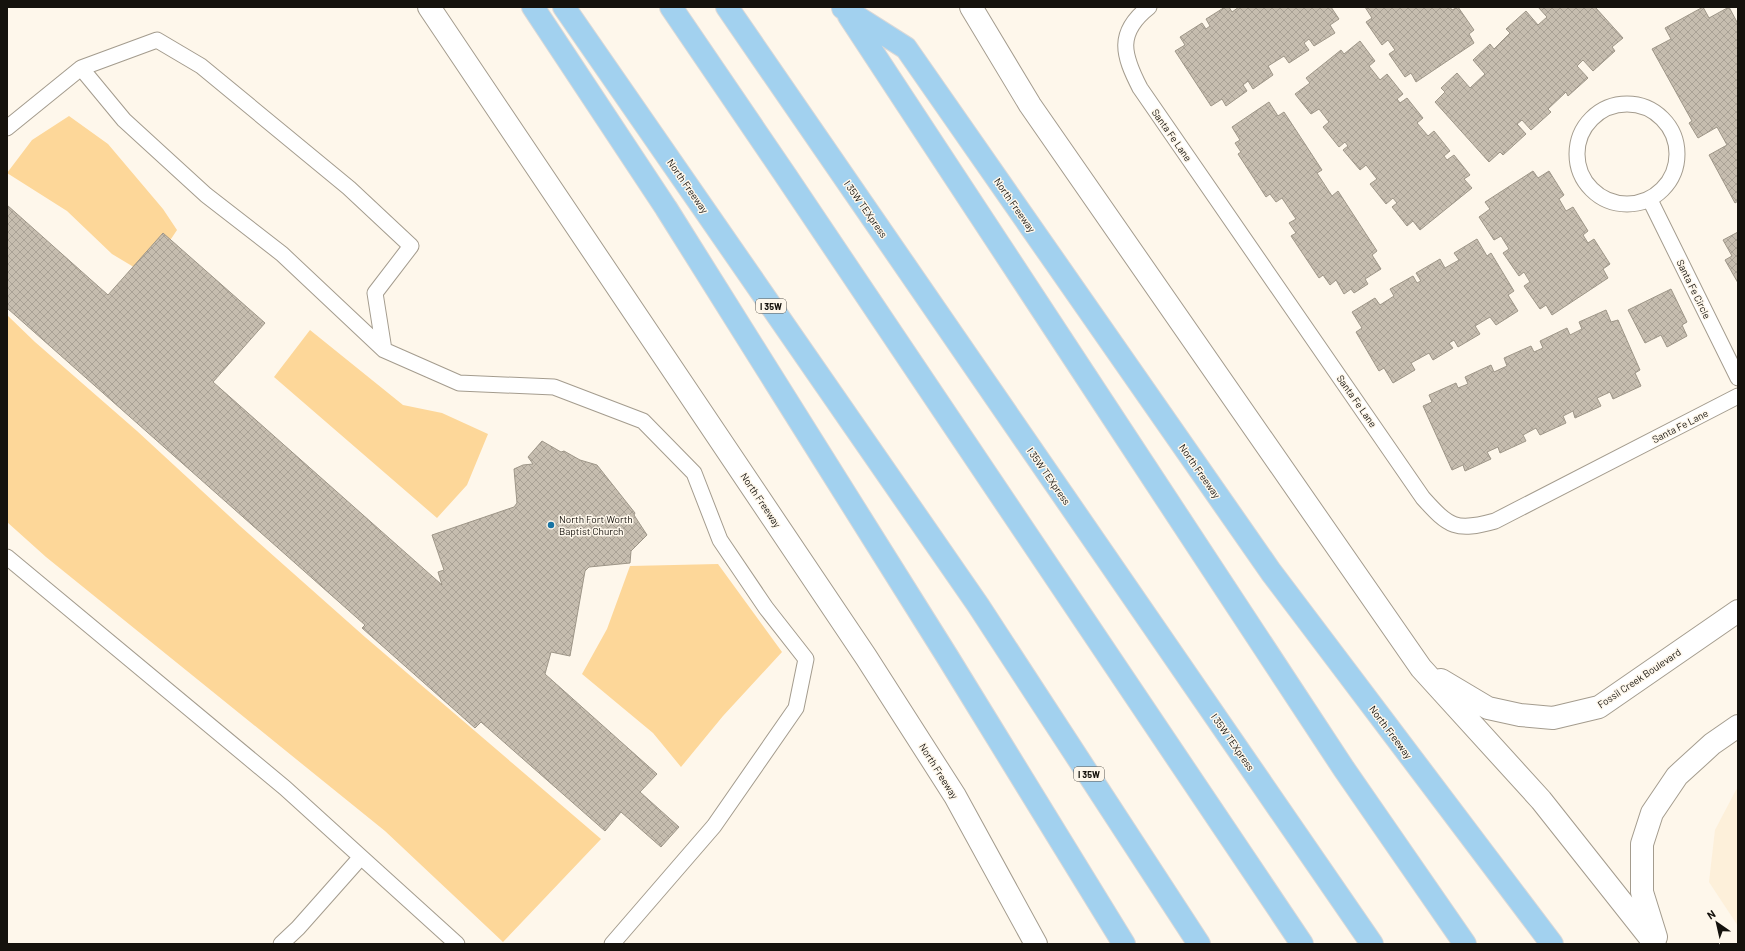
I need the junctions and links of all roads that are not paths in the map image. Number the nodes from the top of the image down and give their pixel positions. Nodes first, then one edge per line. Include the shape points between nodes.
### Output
1 (429, 7) edge
2 (533, 7) edge
3 (564, 7) edge
4 (671, 7) edge
5 (727, 7) edge
6 (971, 7) edge
7 (1149, 7) edge
8 (843, 8) edge
9 (81, 68) junction
10 (7, 128) edge
11 (1650, 200) junction
12 (384, 350) junction
13 (1738, 378) edge
14 (1738, 396) edge
15 (7, 557) edge
16 (1738, 611) edge
17 (1421, 668) junction
18 (1738, 726) edge
19 (361, 857) junction
20 (282, 944) edge
21 (457, 944) edge
22 (612, 944) edge
23 (1036, 944) edge
24 (1124, 944) edge
25 (1199, 944) edge
26 (1302, 944) edge
27 (1372, 944) edge
28 (1465, 944) edge
29 (1552, 944) edge
30 (1655, 944) edge
31 (1658, 944) edge

1 - 23 main road, North Freeway via 866,657 955,796
2 - 24 highway via 666,208
3 - 25 highway, North Freeway / I 35W via 978,605
4 - 26 highway
5 - 27 highway, I 35W TEXpress
6 - 17 main road via 1030,105
7 - 14 lane, Santa Fe Lane via 1138,16 1130,29 1125,47 1129,66 1140,88 1424,498 1441,518 1458,526 1476,526 1495,521
8 - 28 highway via 1344,769
8 - 29 highway, North Freeway via 906,48 1271,572
9 - 10 lane
9 - 12 lane via 124,120 206,195 282,254
9 - 12 lane via 157,40 200,66 349,188 411,246 375,293
11 - 11 lane via 1671,180 1678,153 1669,125 1647,107 1619,104 1593,117 1578,142 1579,170 1595,194 1622,205
11 - 13 lane, Santa Fe Circle
12 - 22 lane via 459,383 554,387 643,421 694,474 720,540 766,608 806,660 796,708 714,826
15 - 19 lane via 285,788
16 - 17 main road, Fossil Creek Boulevard via 1599,707 1553,718 1520,715 1488,708
17 - 30 main road via 1541,800
18 - 31 main road via 1712,744 1677,776 1652,813 1642,844 1642,892
19 - 20 lane
19 - 21 lane

